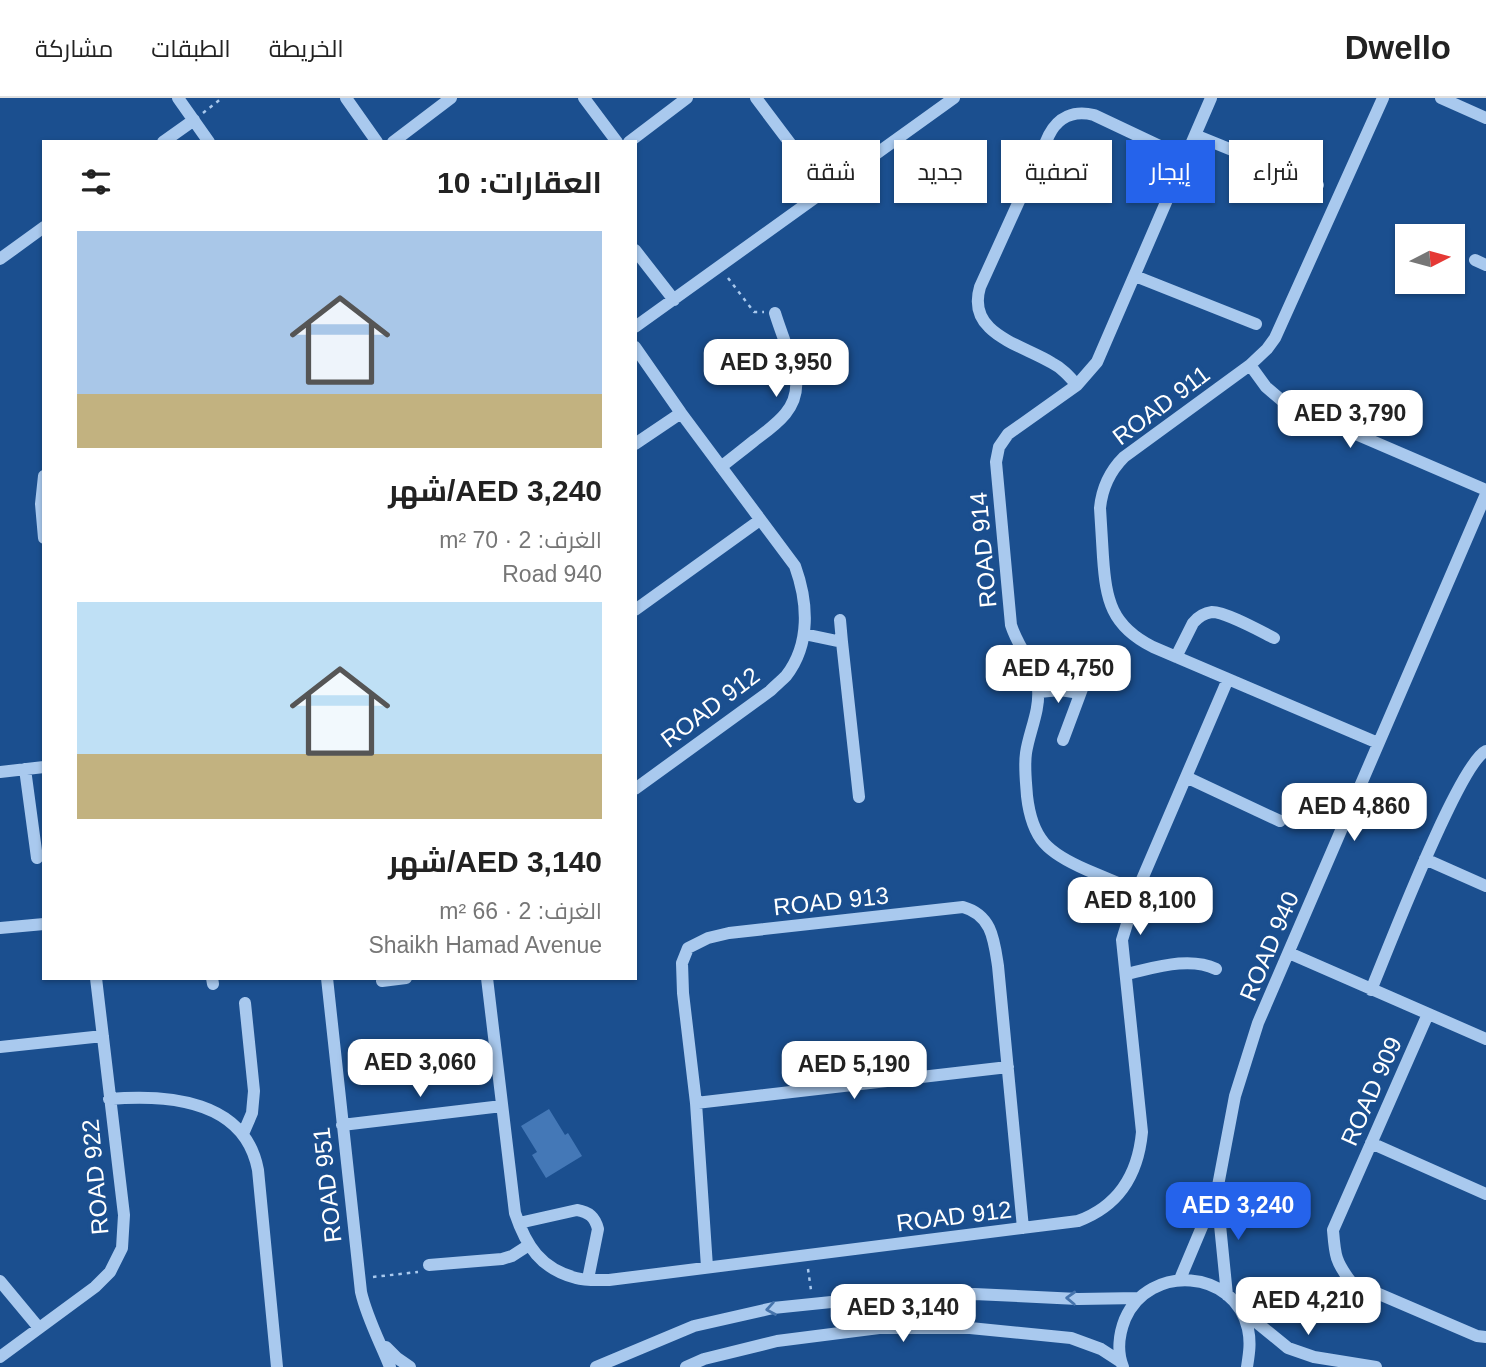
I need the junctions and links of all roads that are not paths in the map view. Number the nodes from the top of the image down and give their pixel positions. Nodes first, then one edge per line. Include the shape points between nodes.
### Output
1 (178, 98) edge
2 (346, 98) edge
3 (451, 98) edge
4 (583, 98) edge
5 (687, 98) edge
6 (954, 98) edge
7 (1211, 98) edge
8 (1382, 98) edge
9 (1441, 98) edge
10 (763, 100) edge
11 (1486, 118) edge
12 (194, 120) junction
13 (1195, 135) junction
14 (166, 140) edge
15 (208, 140) edge
16 (376, 140) edge
17 (396, 140) edge
18 (615, 140) edge
19 (632, 140) edge
20 (791, 140) edge
21 (1147, 140) edge
22 (1193, 140) edge
23 (1229, 149) edge
24 (880, 152) edge
25 (809, 203) edge
26 (1166, 203) edge
27 (42, 228) edge
28 (637, 252) edge
29 (0, 259) edge
30 (1135, 276) junction
31 (674, 300) junction
32 (775, 313) road end
33 (1256, 324) dead end
34 (637, 326) edge
35 (637, 350) edge
36 (1250, 365) junction
37 (1077, 385) junction
38 (681, 413) junction
39 (637, 443) edge
40 (721, 467) junction
41 (1486, 491) edge
42 (42, 495) edge
43 (42, 515) edge
44 (761, 520) junction
45 (637, 609) edge
46 (840, 620) dead end
47 (804, 634) junction
48 (1274, 638) dead end
49 (842, 642) junction
50 (1176, 657) junction
51 (1228, 679) junction
52 (1039, 692) junction
53 (1063, 740) dead end
54 (1378, 743) junction
55 (1486, 751) edge
56 (42, 767) edge
57 (25, 769) junction
58 (0, 772) edge
59 (1186, 777) junction
60 (637, 788) edge
61 (859, 797) dead end
62 (1280, 821) dead end
63 (37, 858) dead end
64 (1425, 859) junction
65 (1486, 886) edge
66 (1137, 891) junction
67 (42, 924) edge
68 (0, 929) edge
69 (1289, 953) junction
70 (1216, 969) dead end
71 (1126, 974) junction
72 (96, 980) edge
73 (327, 980) edge
74 (390, 980) edge
75 (487, 980) edge
76 (382, 981) dead end
77 (1371, 990) junction
78 (245, 1003) dead end
79 (1428, 1014) junction
80 (103, 1036) junction
81 (1486, 1039) edge
82 (0, 1047) edge
83 (1009, 1067) junction
84 (109, 1099) junction
85 (696, 1103) junction
86 (502, 1106) junction
87 (342, 1125) junction
88 (243, 1134) junction
89 (1371, 1143) junction
90 (1216, 1191) junction
91 (1486, 1194) edge
92 (519, 1223) junction
93 (1023, 1228) junction
94 (529, 1245) junction
95 (429, 1265) road end
96 (707, 1268) junction
97 (588, 1279) junction
98 (1180, 1279) junction
99 (0, 1281) edge
100 (1227, 1295) junction
101 (1139, 1298) junction
102 (1239, 1308) junction
103 (38, 1328) junction
104 (1486, 1337) edge
105 (380, 1342) junction
106 (0, 1357) edge
107 (1122, 1365) edge
108 (276, 1367) edge
109 (390, 1367) edge
110 (410, 1367) edge
111 (596, 1367) edge
112 (686, 1367) edge
113 (1247, 1367) edge
114 (1376, 1367) edge

1 - 12 street
2 - 16 street
3 - 17 street
4 - 18 street
5 - 19 street
6 - 24 street
7 - 13 street, ROAD 914
8 - 36 street, ROAD 911 via 1281,327
9 - 11 street
10 - 20 street
12 - 14 street
12 - 15 street
13 - 22 street, ROAD 914
13 - 23 street
21 - 37 street via 1086,113 1064,118 1052,128 980,287 977,304 987,327 1053,363
25 - 31 street
26 - 30 street, ROAD 914
27 - 29 street
28 - 31 street
30 - 33 street
30 - 37 street, ROAD 914 via 1097,362
31 - 34 street
32 - 40 street via 796,381 792,404 777,423
35 - 38 street, ROAD 912
36 - 41 street via 1286,404
36 - 50 street, ROAD 911 via 1124,457 1109,475 1101,496 1106,589 1115,613 1141,641
37 - 52 street, ROAD 914 via 1008,434 996,462 1011,625
38 - 39 street
38 - 40 street, ROAD 912
40 - 44 street, ROAD 912
41 - 54 street, ROAD 940
42 - 43 street
44 - 45 street
44 - 47 street, ROAD 912 via 795,566 802,584
46 - 49 street
47 - 49 street
47 - 60 street, ROAD 912 via 796,658 770,691
48 - 50 street via 1222,614 1205,613 1193,623
49 - 61 street
50 - 51 street, ROAD 911
51 - 54 street, ROAD 911
51 - 59 street, ROAD 912
52 - 53 street via 1083,687
52 - 66 street via 1025,771 1036,830 1063,860
54 - 69 street, ROAD 940
55 - 64 street via 1464,777
56 - 57 street
57 - 58 street
57 - 63 street
59 - 62 street
59 - 66 street, ROAD 912
64 - 65 street
64 - 77 street
66 - 71 street, ROAD 912 via 1122,940
67 - 68 street
69 - 77 street
69 - 90 street, ROAD 940 via 1258,1023 1235,1096
70 - 71 street via 1186,963
71 - 93 street, ROAD 912 via 1142,1132 1129,1180 1112,1202 1091,1217
72 - 80 street, ROAD 922
73 - 87 street, ROAD 951
74 - 76 street
75 - 86 street, ROAD 912
77 - 79 street
78 - 88 street via 254,1091 252,1113
79 - 81 street
79 - 89 street, ROAD 909
80 - 82 street
80 - 84 street, ROAD 922
83 - 85 street
83 - 85 street, ROAD 913 via 994,941 982,916 973,910 963,907 729,933 688,948 682,963
83 - 93 street, ROAD 913
84 - 88 street via 162,1098 188,1103 222,1115
84 - 103 street, ROAD 922 via 124,1215 122,1248 110,1272 95,1287
85 - 96 street, ROAD 913
86 - 87 street
86 - 92 street, ROAD 912
87 - 105 street, ROAD 951 via 359,1278 364,1305
88 - 108 street via 258,1170
89 - 91 street
89 - 104 street, ROAD 909 via 1332,1230 1339,1267 1351,1282
90 - 98 street, ROAD 940
90 - 100 street, ROAD 940
92 - 94 street, ROAD 912
92 - 97 street via 577,1210 591,1215 598,1229
93 - 96 street, ROAD 912
94 - 95 street via 502,1259
94 - 97 street, ROAD 912 via 554,1270
96 - 97 street, ROAD 912
98 - 100 street via 1197,1280
98 - 101 street via 1158,1285
99 - 103 street
100 - 102 street
101 - 107 street via 1122,1327
101 -> 111 street via 974,1294 880,1297 773,1308 694,1326
102 - 113 street via 1251,1349
102 - 114 street via 1288,1348
103 - 106 street, ROAD 922
105 - 109 street, ROAD 951
105 - 110 street, ROAD 951
107 - 112 street via 1101,1349 1071,1338 970,1328 879,1328 777,1341

